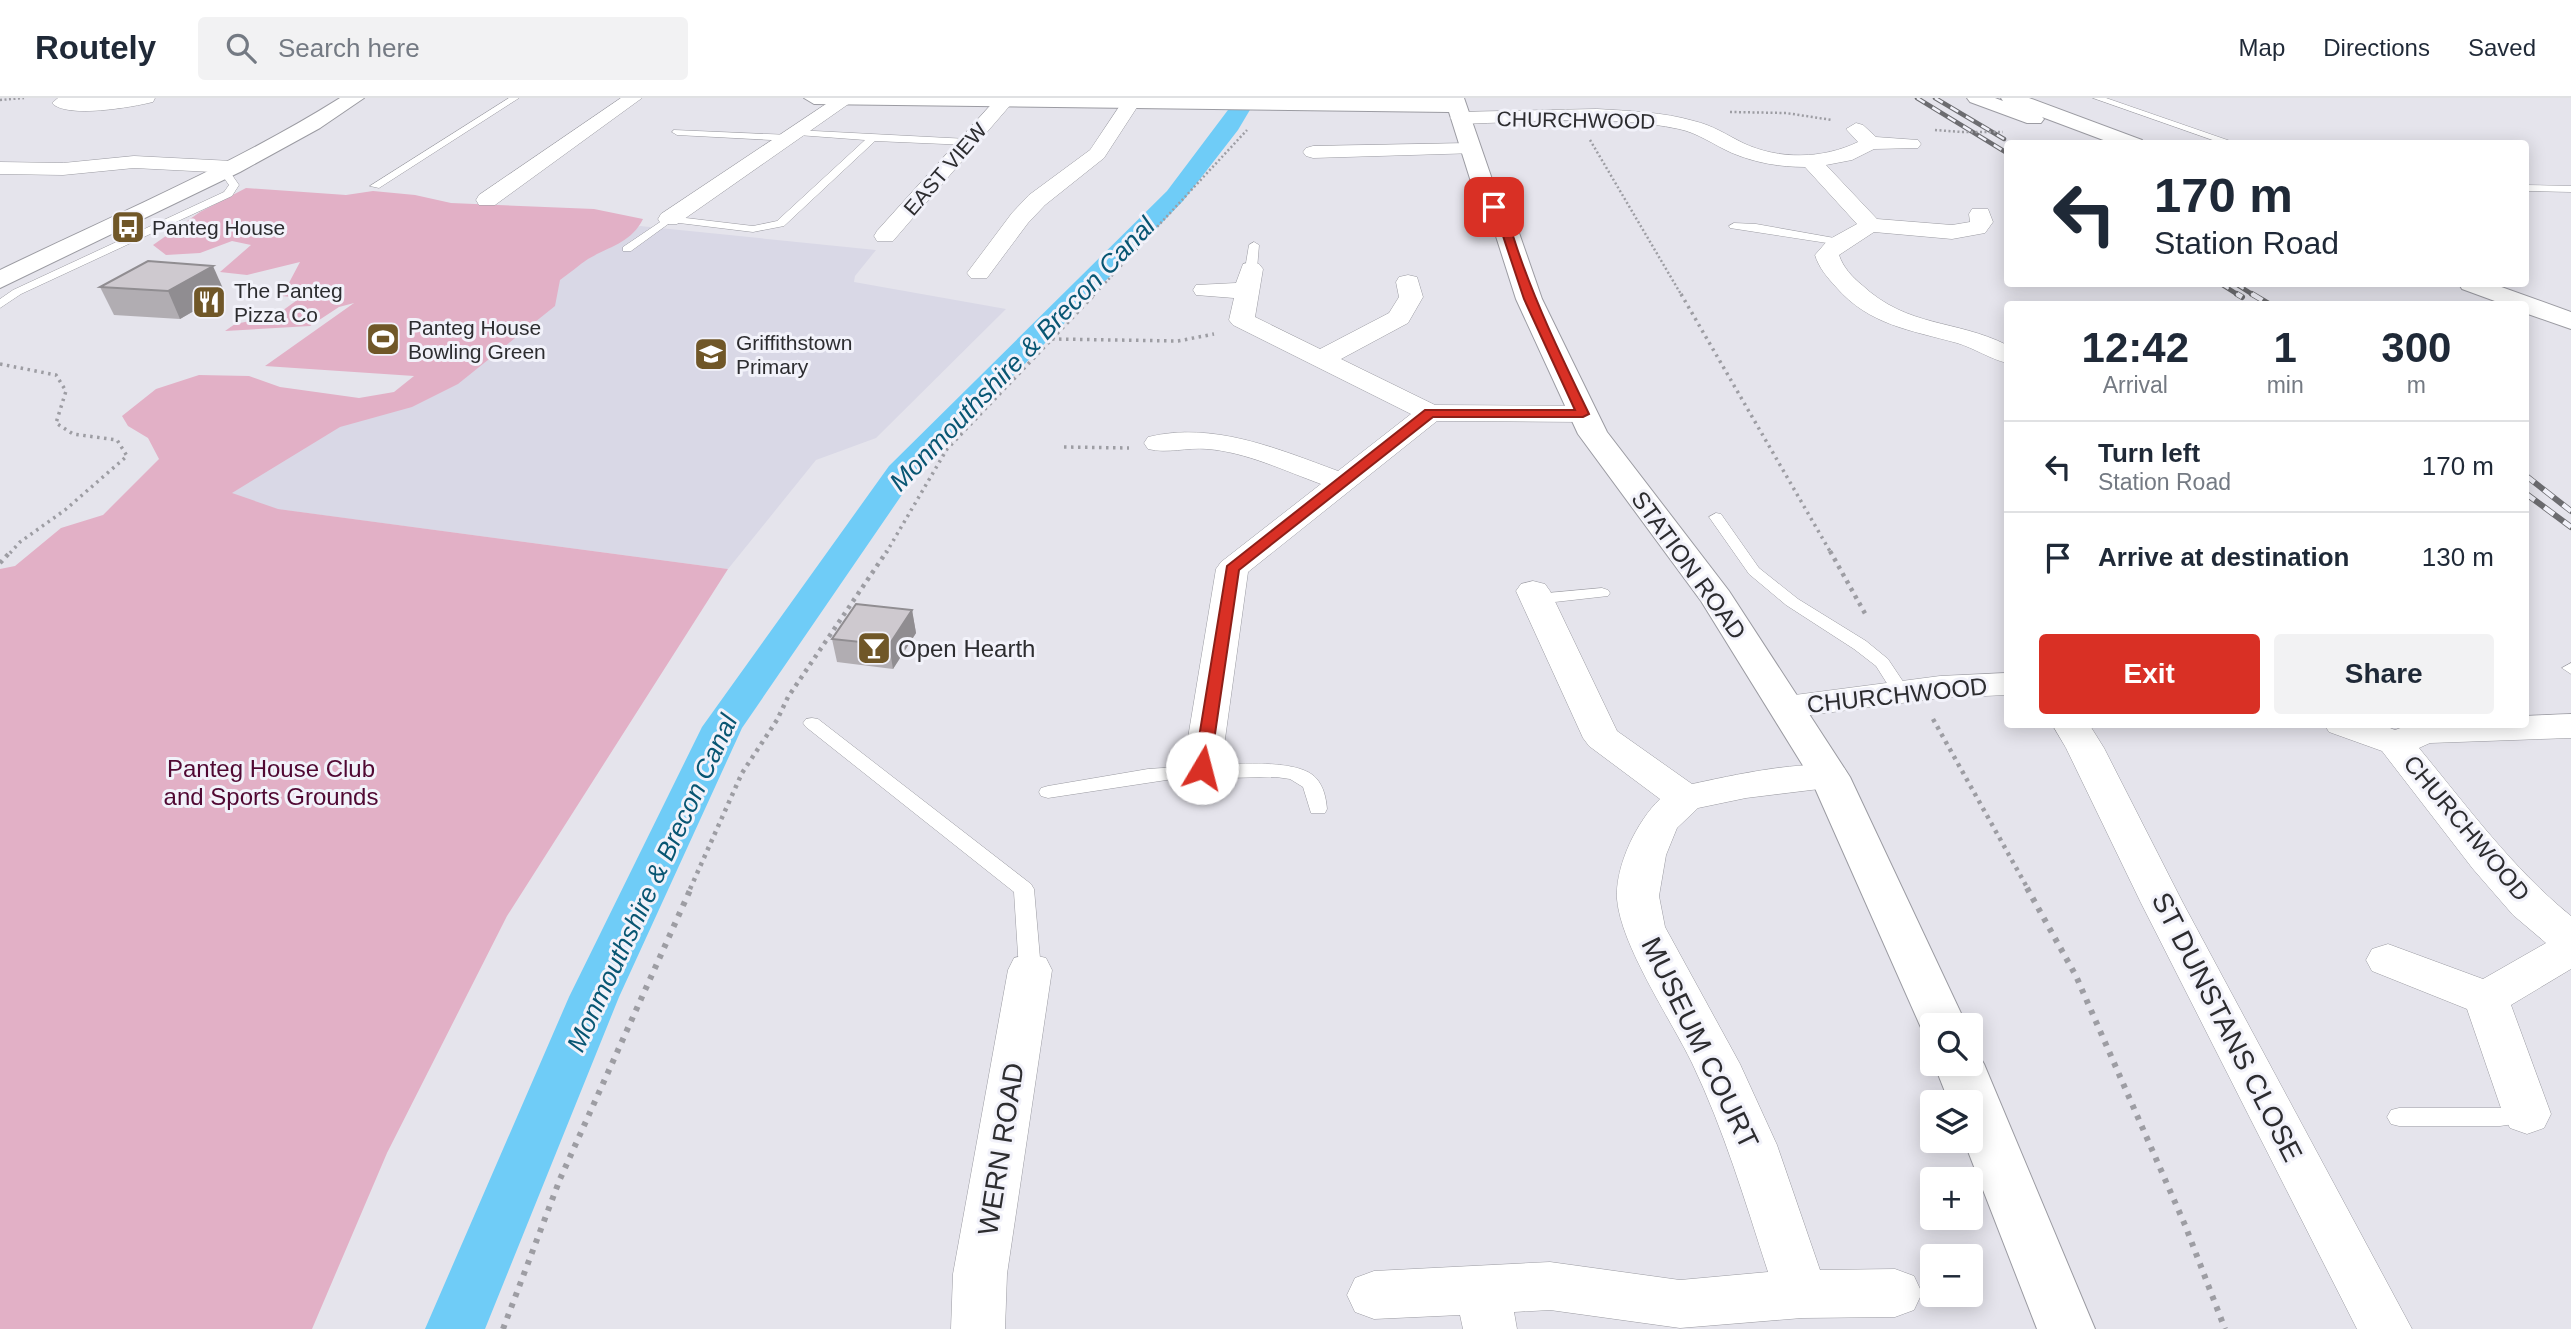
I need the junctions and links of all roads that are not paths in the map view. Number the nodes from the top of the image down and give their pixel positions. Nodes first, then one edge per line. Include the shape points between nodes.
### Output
1 (146, 98) edge
2 (354, 98) edge
3 (515, 98) edge
4 (633, 98) edge
5 (814, 98) edge
6 (1978, 98) edge
7 (2011, 98) edge
8 (2096, 98) edge
9 (848, 99) edge
10 (1133, 100) edge
11 (1009, 101) edge
12 (61, 103) dead end
13 (1574, 107) edge
14 (1460, 118) edge
15 (677, 132) dead end
16 (794, 135) junction
17 (1918, 137) road end
18 (873, 138) junction
19 (2088, 140) edge
20 (2124, 140) edge
21 (2223, 140) edge
22 (968, 142) junction
23 (1313, 152) dead end
24 (3, 159) edge
25 (1811, 161) junction
26 (228, 169) junction
27 (375, 186) dead end
28 (2529, 188) edge
29 (2571, 189) edge
30 (487, 200) dead end
31 (669, 219) junction
32 (1869, 225) junction
33 (1734, 226) dead end
34 (1985, 226) dead end
35 (885, 236) dead end
36 (1840, 243) junction
37 (627, 248) dead end
38 (979, 273) dead end
39 (0, 280) edge
40 (2479, 287) edge
41 (2524, 287) edge
42 (1205, 290) dead end
43 (1417, 292) dead end
44 (2517, 301) edge
45 (0, 304) edge
46 (2571, 304) edge
47 (2529, 305) edge
48 (2571, 321) edge
49 (2003, 349) edge
50 (1322, 358) junction
51 (1430, 413) junction
52 (1583, 414) junction
53 (1158, 443) road end
54 (1342, 482) junction
55 (1716, 517) dead end
56 (1601, 593) dead end
57 (1535, 595) joint
58 (2004, 684) edge
59 (1901, 692) junction
60 (1787, 707) junction
61 (812, 723) dead end
62 (2571, 726) edge
63 (2072, 728) edge
64 (2353, 728) edge
65 (2523, 728) edge
66 (2529, 728) edge
67 (2395, 743) junction
68 (1202, 768) junction
69 (1830, 776) junction
70 (1048, 792) dead end
71 (1685, 798) junction
72 (1318, 809) dead end
73 (2571, 940) edge
74 (2571, 948) edge
75 (2388, 960) dead end
76 (1030, 970) joint
77 (2486, 998) junction
78 (1937, 1013) edge
79 (1964, 1076) edge
80 (2527, 1114) joint
81 (2399, 1117) dead end
82 (1895, 1293) dead end
83 (1802, 1294) junction
84 (1374, 1295) dead end
85 (1486, 1309) edge
86 (978, 1329) edge
87 (2066, 1329) edge
88 (2385, 1329) edge

1 - 12 street via 105,105
2 - 26 main road
3 - 27 lane
4 - 30 street
5 - 9 main road
6 - 19 main road
7 - 20 main road
8 - 21 lane
9 - 11 main road
9 - 16 street
10 - 11 main road
10 - 14 main road
10 - 38 street via 1097,155 1037,200
11 - 22 street, EAST VIEW
13 - 14 street, CHURCHWOOD
13 - 25 street, CHURCHWOOD via 1679,123 1763,157
14 - 23 street, CHURCHWOOD
14 - 52 main road, STATION ROAD via 1529,299
15 - 16 lane
16 - 18 lane
16 - 31 street
17 - 25 street, CHURCHWOOD via 1855,131 1845,156
18 - 22 lane
18 - 31 lane via 780,225 753,229
22 - 35 street, EAST VIEW
24 - 26 street via 63,169 134,162
25 - 32 street
26 - 39 main road
26 - 45 lane via 234,185 228,194
28 - 29 lane
31 - 37 lane
32 - 34 street via 1952,232
32 - 36 street via 1863,233
33 - 36 lane
36 - 49 street via 1827,255 1829,265 1879,313 1903,324
40 - 44 main road
41 - 46 main road
42 - 50 street via 1251,268 1242,320
43 - 50 street via 1399,318
47 - 48 main road
50 - 51 street
51 - 52 street
51 - 54 street
52 - 60 main road, STATION ROAD via 1593,434 1717,598
53 - 54 street via 1208,432
54 - 68 street via 1232,569
55 - 59 lane via 1754,571 1882,663
56 - 57 lane
57 - 71 street via 1602,738
58 - 59 street, CHURCHWOOD
59 - 60 street, CHURCHWOOD
60 - 69 main road, STATION ROAD
61 - 76 lane via 1024,889
62 - 66 street, CHURCHWOOD
63 - 88 street, ST DUNSTANS CLOSE
64 - 67 street, CHURCHWOOD
65 - 67 street, CHURCHWOOD via 2426,732
67 - 73 street, CHURCHWOOD via 2528,904
68 - 70 lane
68 - 72 lane via 1276,771 1303,777 1315,791
69 - 71 street via 1746,785
69 - 78 main road, STATION ROAD
71 - 83 street, MUSEUM COURT via 1661,822 1646,855 1638,897 1643,927 1716,1064 1752,1145
74 - 77 street
75 - 77 street
76 - 86 street, WERN ROAD via 980,1274
77 - 80 street
79 - 87 main road
80 - 81 lane
82 - 83 street
83 - 85 street via 1680,1304 1550,1286
84 - 85 street

